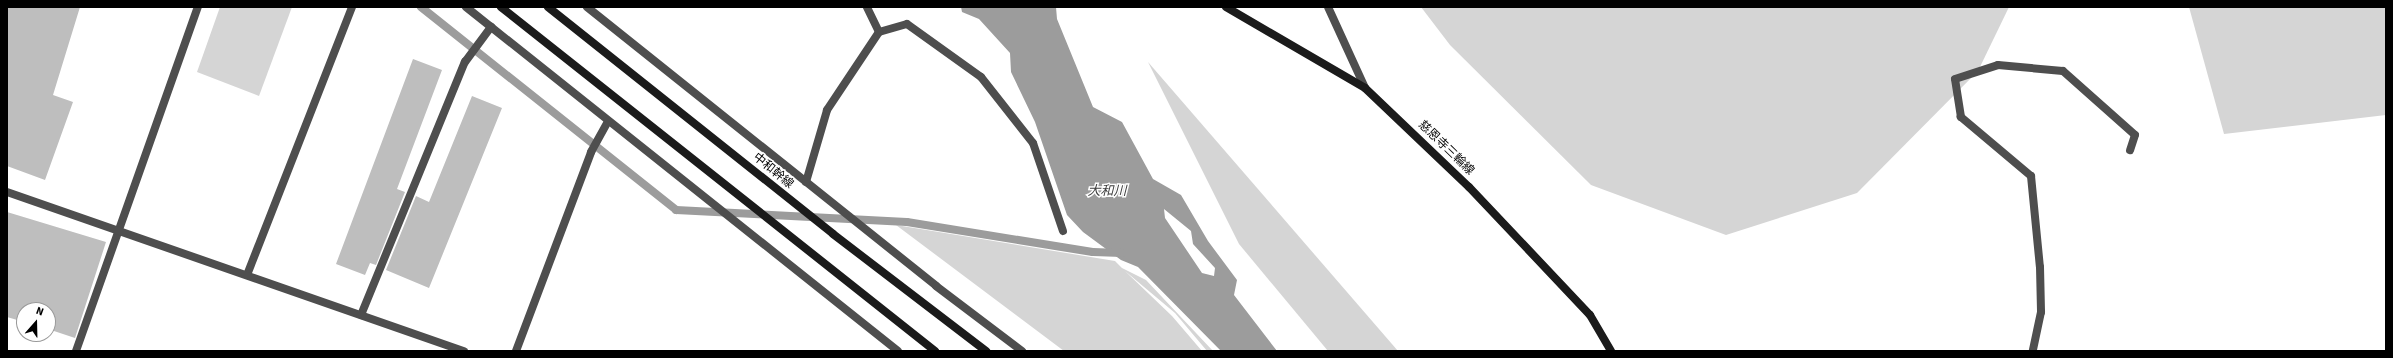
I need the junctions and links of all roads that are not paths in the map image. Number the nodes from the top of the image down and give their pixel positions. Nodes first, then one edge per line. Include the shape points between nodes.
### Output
1 (198, 7) edge
2 (352, 7) edge
3 (466, 7) edge
4 (501, 7) edge
5 (548, 7) edge
6 (587, 7) edge
7 (867, 7) edge
8 (1226, 7) edge
9 (1328, 7) edge
10 (491, 27) junction
11 (879, 32) junction
12 (1365, 88) junction
13 (608, 121) junction
14 (2130, 150) dead end
15 (806, 182) junction
16 (7, 192) edge
17 (119, 230) junction
18 (1063, 231) dead end
19 (247, 275) junction
20 (361, 315) junction
21 (76, 351) edge
22 (464, 351) edge
23 (516, 351) edge
24 (898, 351) edge
25 (935, 351) edge
26 (986, 351) edge
27 (1022, 351) edge
28 (1611, 351) edge
29 (2033, 351) edge

1 - 17 street
2 - 19 street
3 - 10 street
4 - 25 main road
5 - 26 main road, 中和幹線 via 845,244
6 - 15 street
7 - 11 street
8 - 12 main road, 慈恩寺三輪線
9 - 12 street
10 - 13 street
10 - 20 street via 465,62
11 - 15 street via 827,110
11 - 18 street via 907,24 981,77 1033,143
12 - 28 main road, 慈恩寺三輪線 via 1469,187 1590,315
13 - 23 street via 591,152
13 - 24 street
14 - 29 street via 2135,135 2063,72 1998,65 1955,79 1961,117 2031,176 2040,268 2041,312
15 - 27 street
16 - 17 street
17 - 19 street
17 - 21 street
19 - 20 street
20 - 22 street

